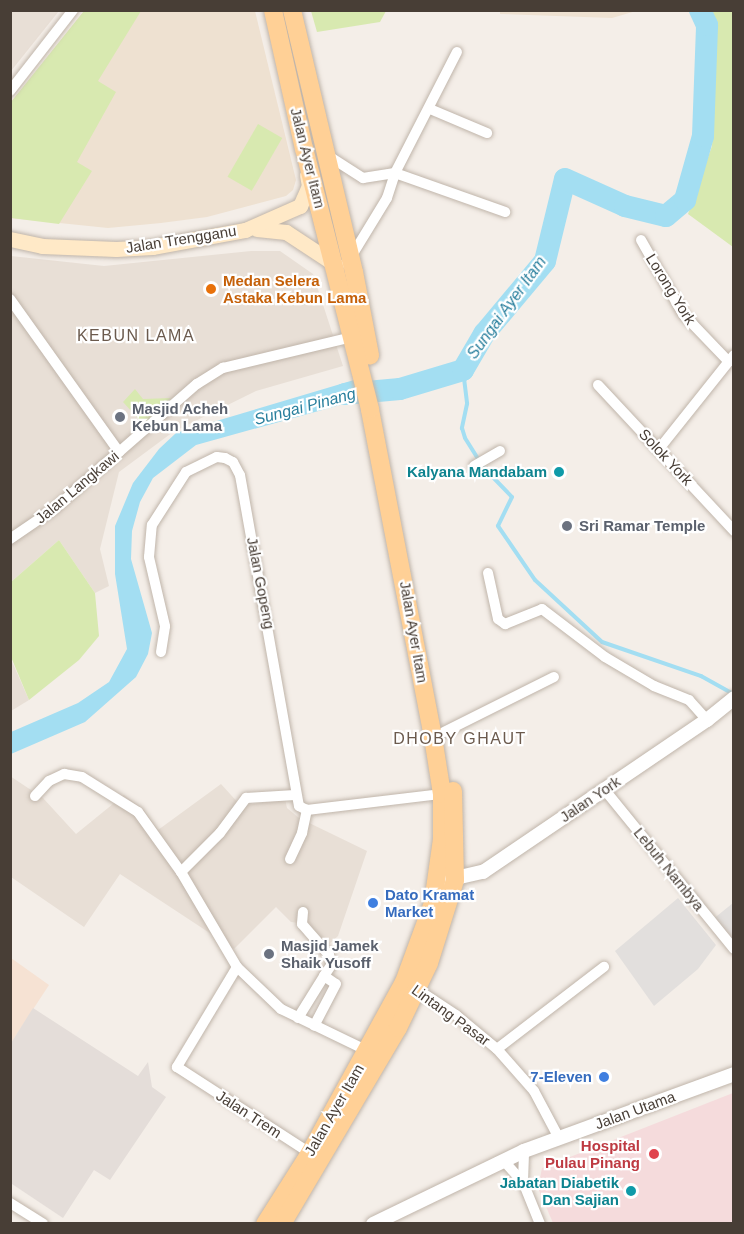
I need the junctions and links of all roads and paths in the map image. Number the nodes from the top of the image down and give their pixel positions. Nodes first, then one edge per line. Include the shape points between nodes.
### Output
1 (73, 10) edge
2 (273, 10) edge
3 (292, 10) edge
4 (457, 52) dead end
5 (10, 91) edge
6 (430, 109) junction
7 (487, 133) dead end
8 (303, 148) junction
9 (324, 153) junction
10 (395, 173) junction
11 (505, 212) dead end
12 (245, 230) junction
13 (10, 239) edge
14 (640, 240) dead end
15 (343, 261) junction
16 (10, 299) edge
17 (359, 335) junction
18 (731, 359) edge
19 (598, 385) dead end
20 (376, 409) junction
21 (659, 449) junction
22 (500, 451) dead end
23 (119, 452) junction
24 (474, 466) dead end
25 (734, 531) edge
26 (10, 539) edge
27 (488, 573) dead end
28 (161, 652) dead end
29 (554, 677) dead end
30 (734, 698) edge
31 (707, 720) junction
32 (444, 732) junction
33 (604, 789) junction
34 (294, 795) junction
35 (442, 795) junction
36 (35, 796) dead end
37 (307, 810) junction
38 (290, 859) dead end
39 (181, 872) junction
40 (447, 880) junction
41 (303, 912) dead end
42 (734, 949) edge
43 (237, 967) junction
44 (604, 968) dead end
45 (324, 976) junction
46 (411, 985) junction
47 (298, 1018) junction
48 (314, 1026) junction
49 (497, 1049) junction
50 (368, 1051) junction
51 (734, 1074) edge
52 (559, 1138) junction
53 (524, 1151) junction
54 (316, 1156) junction
55 (503, 1160) junction
56 (523, 1182) junction
57 (10, 1203) edge
58 (43, 1224) edge
59 (265, 1224) edge
60 (282, 1224) edge
61 (373, 1224) edge
62 (540, 1224) edge

1 - 5 street
2 - 8 main road, Jalan Ayer Itam
3 - 9 main road, Jalan Ayer Itam
4 - 6 street
6 - 7 street
6 - 10 street
8 - 12 main road, Jalan Trengganu via 309,186 300,206
8 - 15 main road, Jalan Ayer Itam
9 - 10 street via 363,178
9 - 15 main road, Jalan Ayer Itam
10 - 11 street
10 - 15 street via 387,198
12 - 13 main road, Jalan Trengganu via 116,249 42,246
12 - 15 main road, Jalan Trengganu via 286,232
14 - 18 street, Lorong York via 683,314
15 - 17 main road, Jalan Ayer Itam
16 - 23 street
17 - 20 main road, Jalan Ayer Itam
17 - 23 street, Jalan Langkawi via 223,368 197,384
18 - 21 street
19 - 21 street, Solok York
20 - 32 main road, Jalan Ayer Itam
20 - 35 main road, Jalan Ayer Itam
21 - 25 street, Solok York
22 - 24 street
23 - 26 street, Jalan Langkawi via 54,509
27 - 31 street via 498,619 505,624 542,609 605,657 654,686 689,700
28 - 34 street, Jalan Gopeng via 165,626 149,556 152,525 186,472 217,457 225,458 233,462 240,475 273,651
29 - 32 street
30 - 31 street, Jalan York
31 - 33 street, Jalan York
32 - 40 main road, Jalan Ayer Itam via 454,804
33 - 40 street, Jalan York via 483,872
33 - 42 street, Lebuh Nambya
34 - 37 street via 299,806
34 - 39 street via 246,798 220,834
35 - 37 street
35 - 40 main road, Jalan Ayer Itam
36 - 39 street via 49,781 64,774 82,777 138,812
37 - 38 street via 303,833
39 - 43 street
40 - 46 main road, Jalan Ayer Itam via 423,937
41 - 45 street via 302,924 332,964
43 - 47 street via 281,1009
43 - 54 street, Jalan Trem via 177,1067
44 - 49 street
45 - 47 street
45 - 48 street via 336,984 336,989
46 - 49 street, Lintang Pasar
46 - 50 main road, Jalan Ayer Itam
46 - 54 main road, Jalan Ayer Itam
47 - 48 street
48 - 50 street
49 - 52 street, Lintang Pasar via 534,1091
50 - 54 main road, Jalan Ayer Itam
51 - 52 street, Jalan Utama
52 - 53 street, Jalan Utama
53 - 55 street, Jalan Utama
53 - 56 street
54 - 59 main road, Jalan Ayer Itam
54 - 60 main road, Jalan Ayer Itam
55 - 56 street
55 - 61 street, Jalan Utama
56 - 62 street
57 - 58 street

